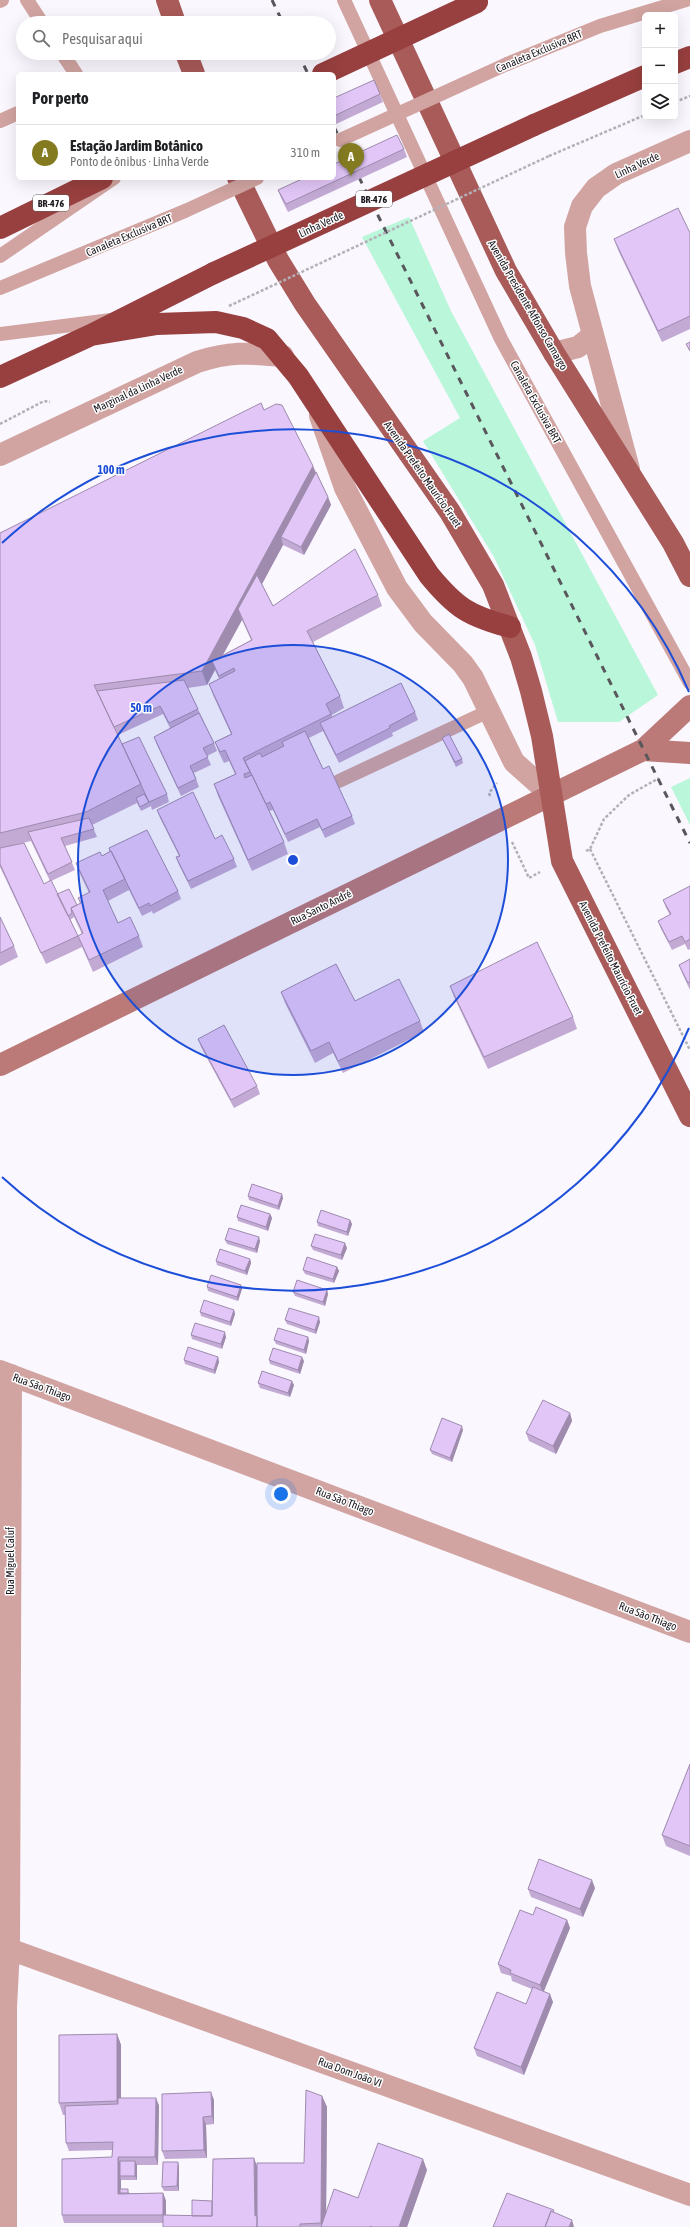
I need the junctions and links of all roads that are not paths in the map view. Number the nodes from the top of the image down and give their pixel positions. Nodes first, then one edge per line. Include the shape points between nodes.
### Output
1 (27, 0) edge
2 (167, 0) edge
3 (344, 0) edge
4 (380, 0) edge
5 (686, 0) edge
6 (480, 1) edge
7 (37, 16) edge
8 (173, 16) edge
9 (690, 57) edge
10 (67, 60) edge
11 (189, 60) edge
12 (678, 62) edge
13 (75, 72) edge
14 (193, 72) edge
15 (327, 72) edge
16 (642, 77) edge
17 (16, 114) edge
18 (0, 121) edge
19 (690, 141) edge
20 (336, 142) edge
21 (98, 180) edge
22 (111, 180) edge
23 (239, 180) edge
24 (254, 180) edge
25 (0, 228) edge
26 (0, 256) edge
27 (0, 288) edge
28 (125, 318) junction
29 (0, 334) edge
30 (593, 334) junction
31 (91, 335) junction
32 (554, 353) junction
33 (283, 356) junction
34 (0, 377) edge
35 (316, 403) junction
36 (0, 455) edge
37 (632, 476) junction
38 (673, 543) junction
39 (690, 557) edge
40 (690, 576) edge
41 (510, 627) junction
42 (690, 683) edge
43 (690, 706) edge
44 (489, 711) junction
45 (643, 750) junction
46 (690, 753) edge
47 (339, 780) dead end
48 (551, 795) junction
49 (0, 1065) edge
50 (690, 1116) edge
51 (5, 1373) edge
52 (690, 1632) edge
53 (5, 1759) edge
54 (10, 1949) junction
55 (3, 2009) edge
56 (690, 2195) edge
57 (6, 2227) edge

1 - 7 lane
2 - 8 main road
3 - 42 lane, Canaleta Exclusiva BRT via 501,339
4 - 32 main road, Avenida Presidente Affonso Camargo via 490,239
5 - 20 lane, Canaleta Exclusiva BRT, bridge via 600,26 507,64
6 - 15 highway, bridge
9 - 12 highway
10 - 13 lane
11 - 14 main road
16 - 28 highway, Linha Verde / BR-476, bridge via 214,273
17 - 18 lane
19 - 30 street, Linha Verde via 616,174 596,188 582,206 575,227 576,253 580,286
21 - 25 highway, BR-476
22 - 26 lane
23 - 41 main road, Avenida Prefeito Maurício Fruet via 278,260 305,304 473,548 493,585
24 - 27 lane, Canaleta Exclusiva BRT, bridge
28 - 29 lane
28 - 31 highway, Linha Verde / BR-476
30 - 32 street via 578,347
30 - 37 street, Linha Verde
31 - 33 highway via 157,324 216,322 243,328 267,339
31 - 34 highway, Linha Verde / BR-476
32 - 37 main road, Avenida Presidente Affonso Camargo
33 - 35 highway
33 - 36 street, Marginal da Linha Verde via 243,352 197,362
35 - 41 highway via 429,575 459,606 480,619
35 - 44 street via 345,488 401,594 423,623 463,664
37 - 38 main road, Avenida Presidente Affonso Camargo
38 - 39 main road
38 - 40 main road, Avenida Presidente Affonso Camargo
41 - 48 main road, Avenida Prefeito Maurício Fruet via 531,691 542,736
43 - 45 street, Rua Santo André
44 - 47 lane
44 - 48 street via 514,762
45 - 46 street, Rua Santo André
45 - 48 street, Rua Santo André
48 - 49 street, Rua Santo André
48 - 50 main road, Avenida Prefeito Maurício Fruet via 562,861
51 - 52 street, Rua São Thiago
51 - 53 street, Rua Miguel Caluf
53 - 54 street, Rua Miguel Caluf
54 - 55 street, Rua Miguel Caluf
54 - 56 street, Rua Dom João VI
55 - 57 street, Rua Miguel Caluf

